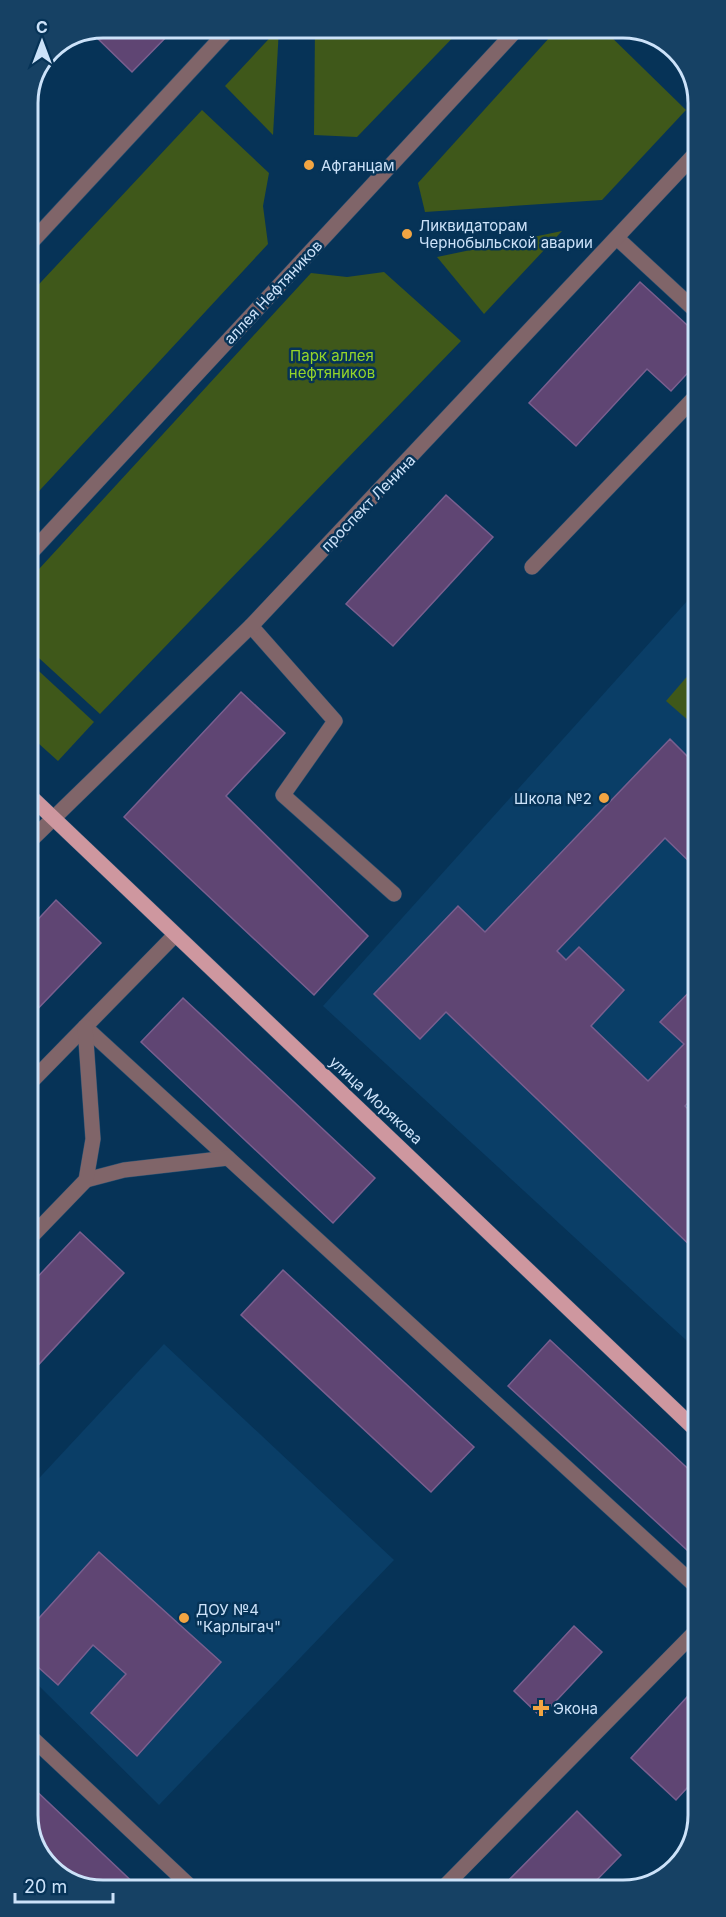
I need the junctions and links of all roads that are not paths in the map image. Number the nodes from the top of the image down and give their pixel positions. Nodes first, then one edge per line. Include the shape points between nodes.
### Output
1 (221, 38) edge
2 (509, 38) edge
3 (688, 162) edge
4 (38, 235) edge
5 (618, 239) junction
6 (688, 304) edge
7 (688, 404) edge
8 (38, 545) edge
9 (532, 567) dead end
10 (251, 626) junction
11 (38, 804) edge
12 (52, 817) junction
13 (38, 832) edge
14 (394, 894) dead end
15 (176, 935) junction
16 (85, 1027) junction
17 (38, 1075) edge
18 (228, 1158) junction
19 (86, 1180) junction
20 (38, 1230) edge
21 (688, 1422) edge
22 (688, 1579) edge
23 (688, 1639) edge
24 (38, 1743) edge
25 (183, 1879) edge
26 (451, 1880) edge

1 - 4 street
2 - 8 street, аллея Нефтяников
3 - 5 street, проспект Ленина
5 - 6 street
5 - 10 street, проспект Ленина
7 - 9 street
10 - 12 street, проспект Ленина
10 - 14 street via 335,721 283,795
11 - 12 main road, улица Морякова
12 - 13 street, проспект Ленина
12 - 15 main road, улица Морякова
15 - 16 street
15 - 21 main road, улица Морякова
16 - 17 street
16 - 18 street
16 - 19 street via 93,1139
18 - 19 street via 124,1170
18 - 22 street
19 - 20 street
23 - 26 street
24 - 25 street

